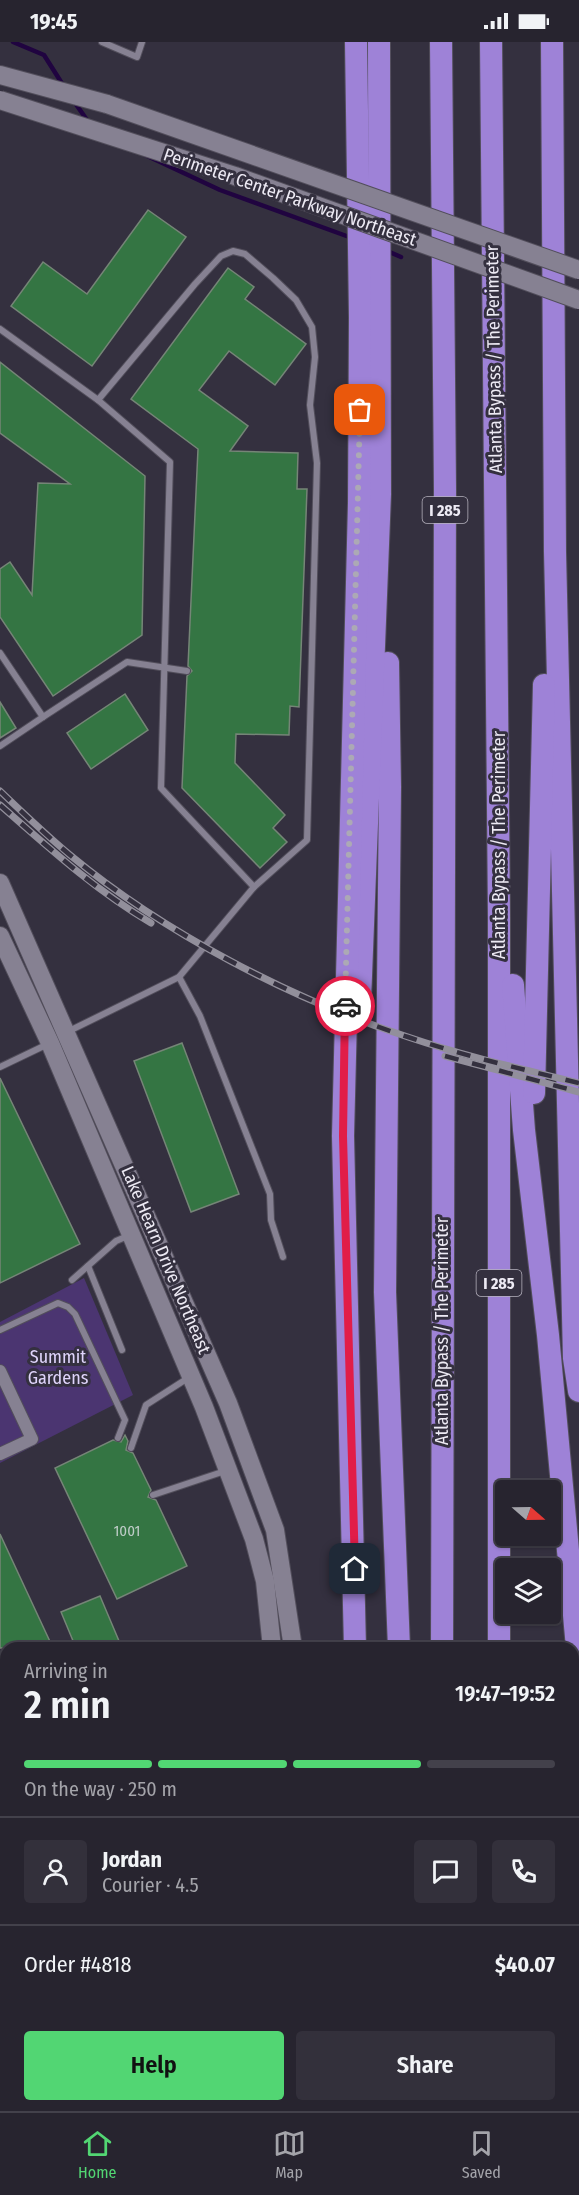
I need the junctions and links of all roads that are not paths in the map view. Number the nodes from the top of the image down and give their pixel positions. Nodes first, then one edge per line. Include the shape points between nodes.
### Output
1 (102, 42) edge
2 (142, 42) edge
3 (356, 42) edge
4 (379, 42) edge
5 (441, 42) edge
6 (491, 42) edge
7 (552, 42) edge
8 (0, 75) edge
9 (0, 100) edge
10 (579, 270) edge
11 (579, 300) edge
12 (0, 329) edge
13 (98, 400) junction
14 (380, 494) junction
15 (555, 552) junction
16 (0, 653) edge
17 (164, 669) junction
18 (187, 671) dead end
19 (43, 717) junction
20 (0, 746) edge
21 (0, 883) edge
22 (254, 887) junction
23 (499, 916) junction
24 (0, 936) edge
25 (179, 977) junction
26 (67, 1032) junction
27 (50, 1043) junction
28 (0, 1067) edge
29 (532, 1196) junction
30 (131, 1234) junction
31 (283, 1257) dead end
32 (88, 1266) junction
33 (72, 1280) dead end
34 (0, 1330) edge
35 (347, 1338) junction
36 (122, 1350) dead end
37 (0, 1371) edge
38 (191, 1376) junction
39 (579, 1390) edge
40 (118, 1438) dead end
41 (131, 1448) dead end
42 (0, 1454) edge
43 (228, 1470) junction
44 (153, 1495) dead end
45 (271, 1642) edge
46 (291, 1642) edge
47 (356, 1642) edge
48 (399, 1642) edge
49 (442, 1642) edge
50 (499, 1642) edge
51 (576, 1642) edge

1 - 2 lane via 137,57
3 - 35 highway via 360,503 343,1136
4 - 14 highway, bridge
5 - 49 highway, Atlanta Bypass / The Perimeter / I 285 via 445,489
6 - 23 highway, Atlanta Bypass / The Perimeter / I 285
7 - 15 highway
8 - 10 street, Perimeter Center Parkway Northeast, bridge via 107,104
9 - 11 street, Perimeter Center Parkway Northeast, bridge via 235,176
12 - 13 lane
13 - 17 lane via 170,462
13 - 22 lane via 221,256 233,251 245,254 288,293 312,327 315,357 310,405 316,463 307,840
14 - 35 highway
14 - 48 highway via 386,526 390,786 385,1292
15 - 29 highway via 546,613
15 - 39 highway via 574,1358
16 - 19 lane
17 - 18 lane
17 - 19 lane via 127,662
17 - 22 lane via 161,788
19 - 20 lane
21 - 26 street, Lake Hearn Drive Northeast
22 - 25 lane
23 - 29 highway via 511,955
23 - 50 highway, Atlanta Bypass / The Perimeter / I 285
24 - 27 street, Lake Hearn Drive Northeast
25 - 26 lane
25 - 31 lane via 200,1016 270,1194 271,1220
26 - 27 lane
26 - 46 street, Lake Hearn Drive Northeast via 228,1403 276,1530
27 - 28 lane
27 - 30 street, Lake Hearn Drive Northeast
29 - 51 highway
30 - 32 lane via 116,1241
30 - 38 street, Lake Hearn Drive Northeast
32 - 33 lane
32 - 36 lane
34 - 40 lane via 58,1303 68,1307 75,1314 125,1420
35 - 47 highway
37 - 42 street via 32,1439
38 - 41 lane via 146,1405
38 - 43 street, Lake Hearn Drive Northeast
43 - 44 lane
43 - 45 street, Lake Hearn Drive Northeast via 265,1581

